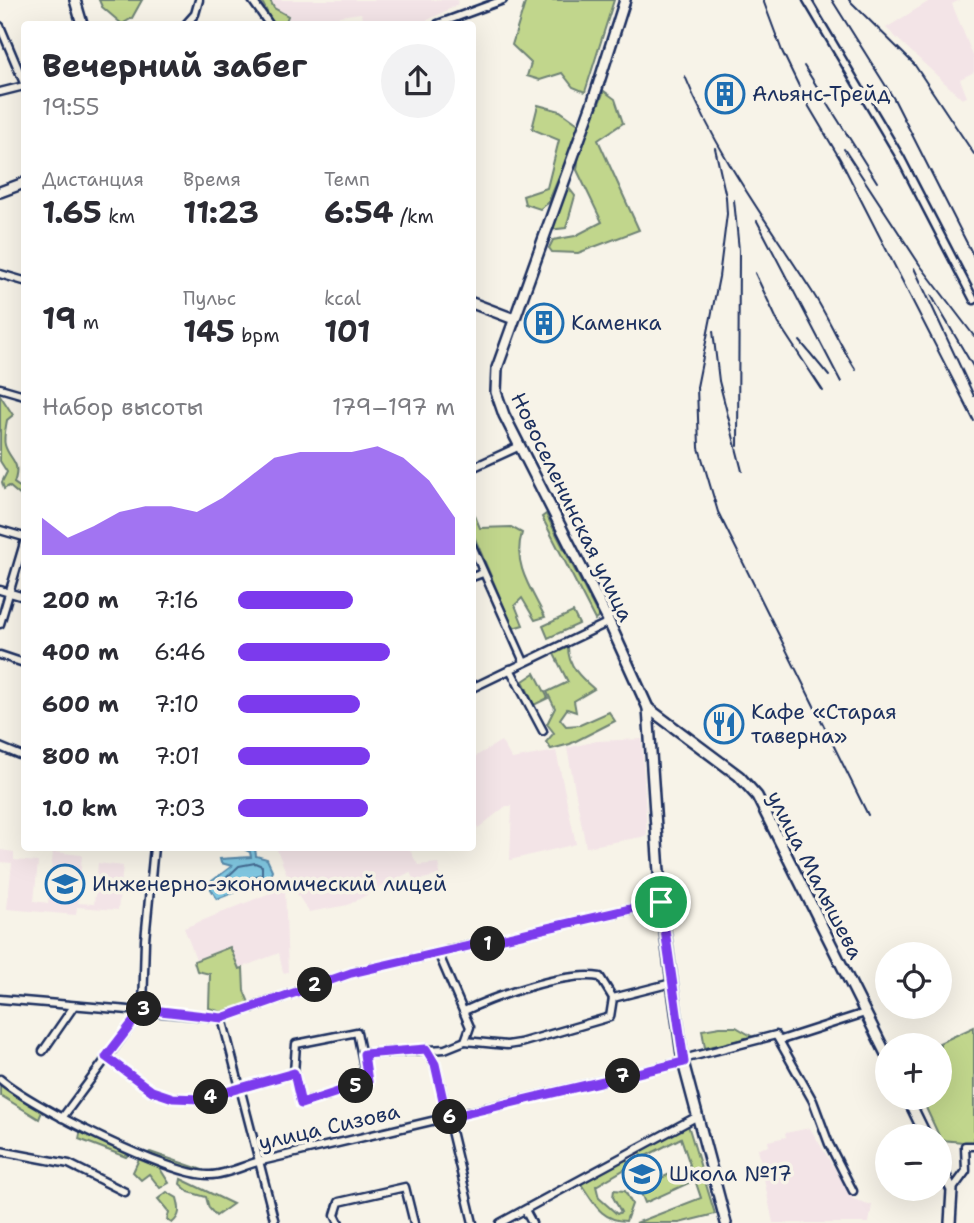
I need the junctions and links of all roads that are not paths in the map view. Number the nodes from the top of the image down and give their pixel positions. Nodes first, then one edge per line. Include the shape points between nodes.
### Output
1 (75, 0) edge
2 (199, 0) edge
3 (252, 0) edge
4 (503, 0) edge
5 (625, 0) edge
6 (807, 0) edge
7 (81, 21) edge
8 (189, 21) edge
9 (267, 21) edge
10 (446, 21) edge
11 (0, 26) edge
12 (21, 78) edge
13 (21, 86) edge
14 (0, 92) edge
15 (21, 184) edge
16 (0, 192) edge
17 (0, 274) edge
18 (21, 280) edge
19 (974, 300) edge
20 (476, 305) edge
21 (514, 319) junction
22 (0, 388) edge
23 (21, 394) edge
24 (520, 446) junction
25 (476, 466) edge
26 (0, 530) edge
27 (21, 536) edge
28 (21, 553) edge
29 (476, 556) edge
30 (483, 573) junction
31 (476, 576) edge
32 (0, 590) edge
33 (9, 592) junction
34 (21, 596) edge
35 (609, 622) junction
36 (0, 624) edge
37 (0, 655) edge
38 (21, 662) edge
39 (524, 662) junction
40 (510, 669) junction
41 (476, 686) edge
42 (648, 708) junction
43 (543, 731) dead end
44 (0, 747) edge
45 (21, 756) edge
46 (154, 851) edge
47 (661, 902) junction
48 (439, 956) junction
49 (672, 983) junction
50 (612, 998) junction
51 (0, 999) edge
52 (74, 1006) junction
53 (143, 1009) junction
54 (464, 1012) junction
55 (865, 1013) junction
56 (222, 1018) junction
57 (875, 1033) edge
58 (781, 1040) junction
59 (465, 1041) junction
60 (426, 1049) junction
61 (43, 1051) dead end
62 (364, 1054) junction
63 (106, 1057) junction
64 (683, 1061) junction
65 (294, 1073) junction
66 (0, 1079) edge
67 (240, 1087) junction
68 (696, 1117) junction
69 (62, 1118) junction
70 (447, 1118) junction
71 (974, 1146) edge
72 (0, 1151) edge
73 (257, 1162) junction
74 (952, 1190) edge
75 (853, 1191) dead end
76 (125, 1192) dead end
77 (951, 1201) edge
78 (525, 1210) junction
79 (275, 1223) edge
80 (339, 1223) edge
81 (414, 1223) edge
82 (473, 1223) edge
83 (500, 1223) edge
84 (532, 1223) edge
85 (726, 1223) edge
86 (950, 1223) edge

1 - 7 main road
2 - 8 street
3 - 9 street
4 - 10 street
5 - 21 main road, Новоселенинская улица
6 - 19 street via 900,157
11 - 12 street
13 - 14 street
15 - 16 main road
17 - 18 street
20 - 21 main road
21 - 24 main road, Новоселенинская улица via 497,368 496,392
22 - 23 street
24 - 25 street
24 - 35 main road, Новоселенинская улица
26 - 27 street
28 - 33 street
29 - 30 street
30 - 31 street
30 - 39 street
32 - 33 street
33 - 34 street
33 - 36 street
35 - 39 street
35 - 42 main road, Новоселенинская улица
37 - 38 street
39 - 40 street
40 - 41 street
40 - 43 street
42 - 47 main road
42 - 55 main road, улица Малышева via 739,776 757,796
44 - 45 street
46 - 53 street
47 - 48 street
47 - 49 main road
48 - 54 street
48 - 56 street via 351,973
49 - 50 street
49 - 64 main road
50 - 54 street via 600,977 584,974 494,997
50 - 59 street via 610,1017 565,1032 507,1045
51 - 52 street
52 - 53 street
52 - 61 street
53 - 56 street
53 - 63 street
54 - 59 street via 470,1027
55 - 57 main road, улица Малышева
55 - 58 street
56 - 67 street
58 - 64 street, улица Сизова via 776,1035
58 - 75 street
59 - 60 street via 445,1049
60 - 62 street
60 - 70 street via 435,1064
62 - 65 street via 357,1032 312,1039 296,1044
62 - 65 street via 368,1082 314,1102 301,1104
63 - 67 street via 152,1091 173,1098 201,1099
63 - 69 street
64 - 68 main road
64 - 70 street, улица Сизова
65 - 67 street
66 - 69 street, улица Сизова
67 - 73 street
68 - 78 street
68 - 85 main road
69 - 73 street, улица Сизова via 184,1173 212,1175
70 - 73 street, улица Сизова
70 - 82 street
71 - 74 street via 965,1146 966,1171
72 - 76 street via 69,1164
73 - 79 street
77 - 86 main road
78 - 83 street
78 - 84 street
80 - 81 street via 334,1215 339,1202 405,1186

